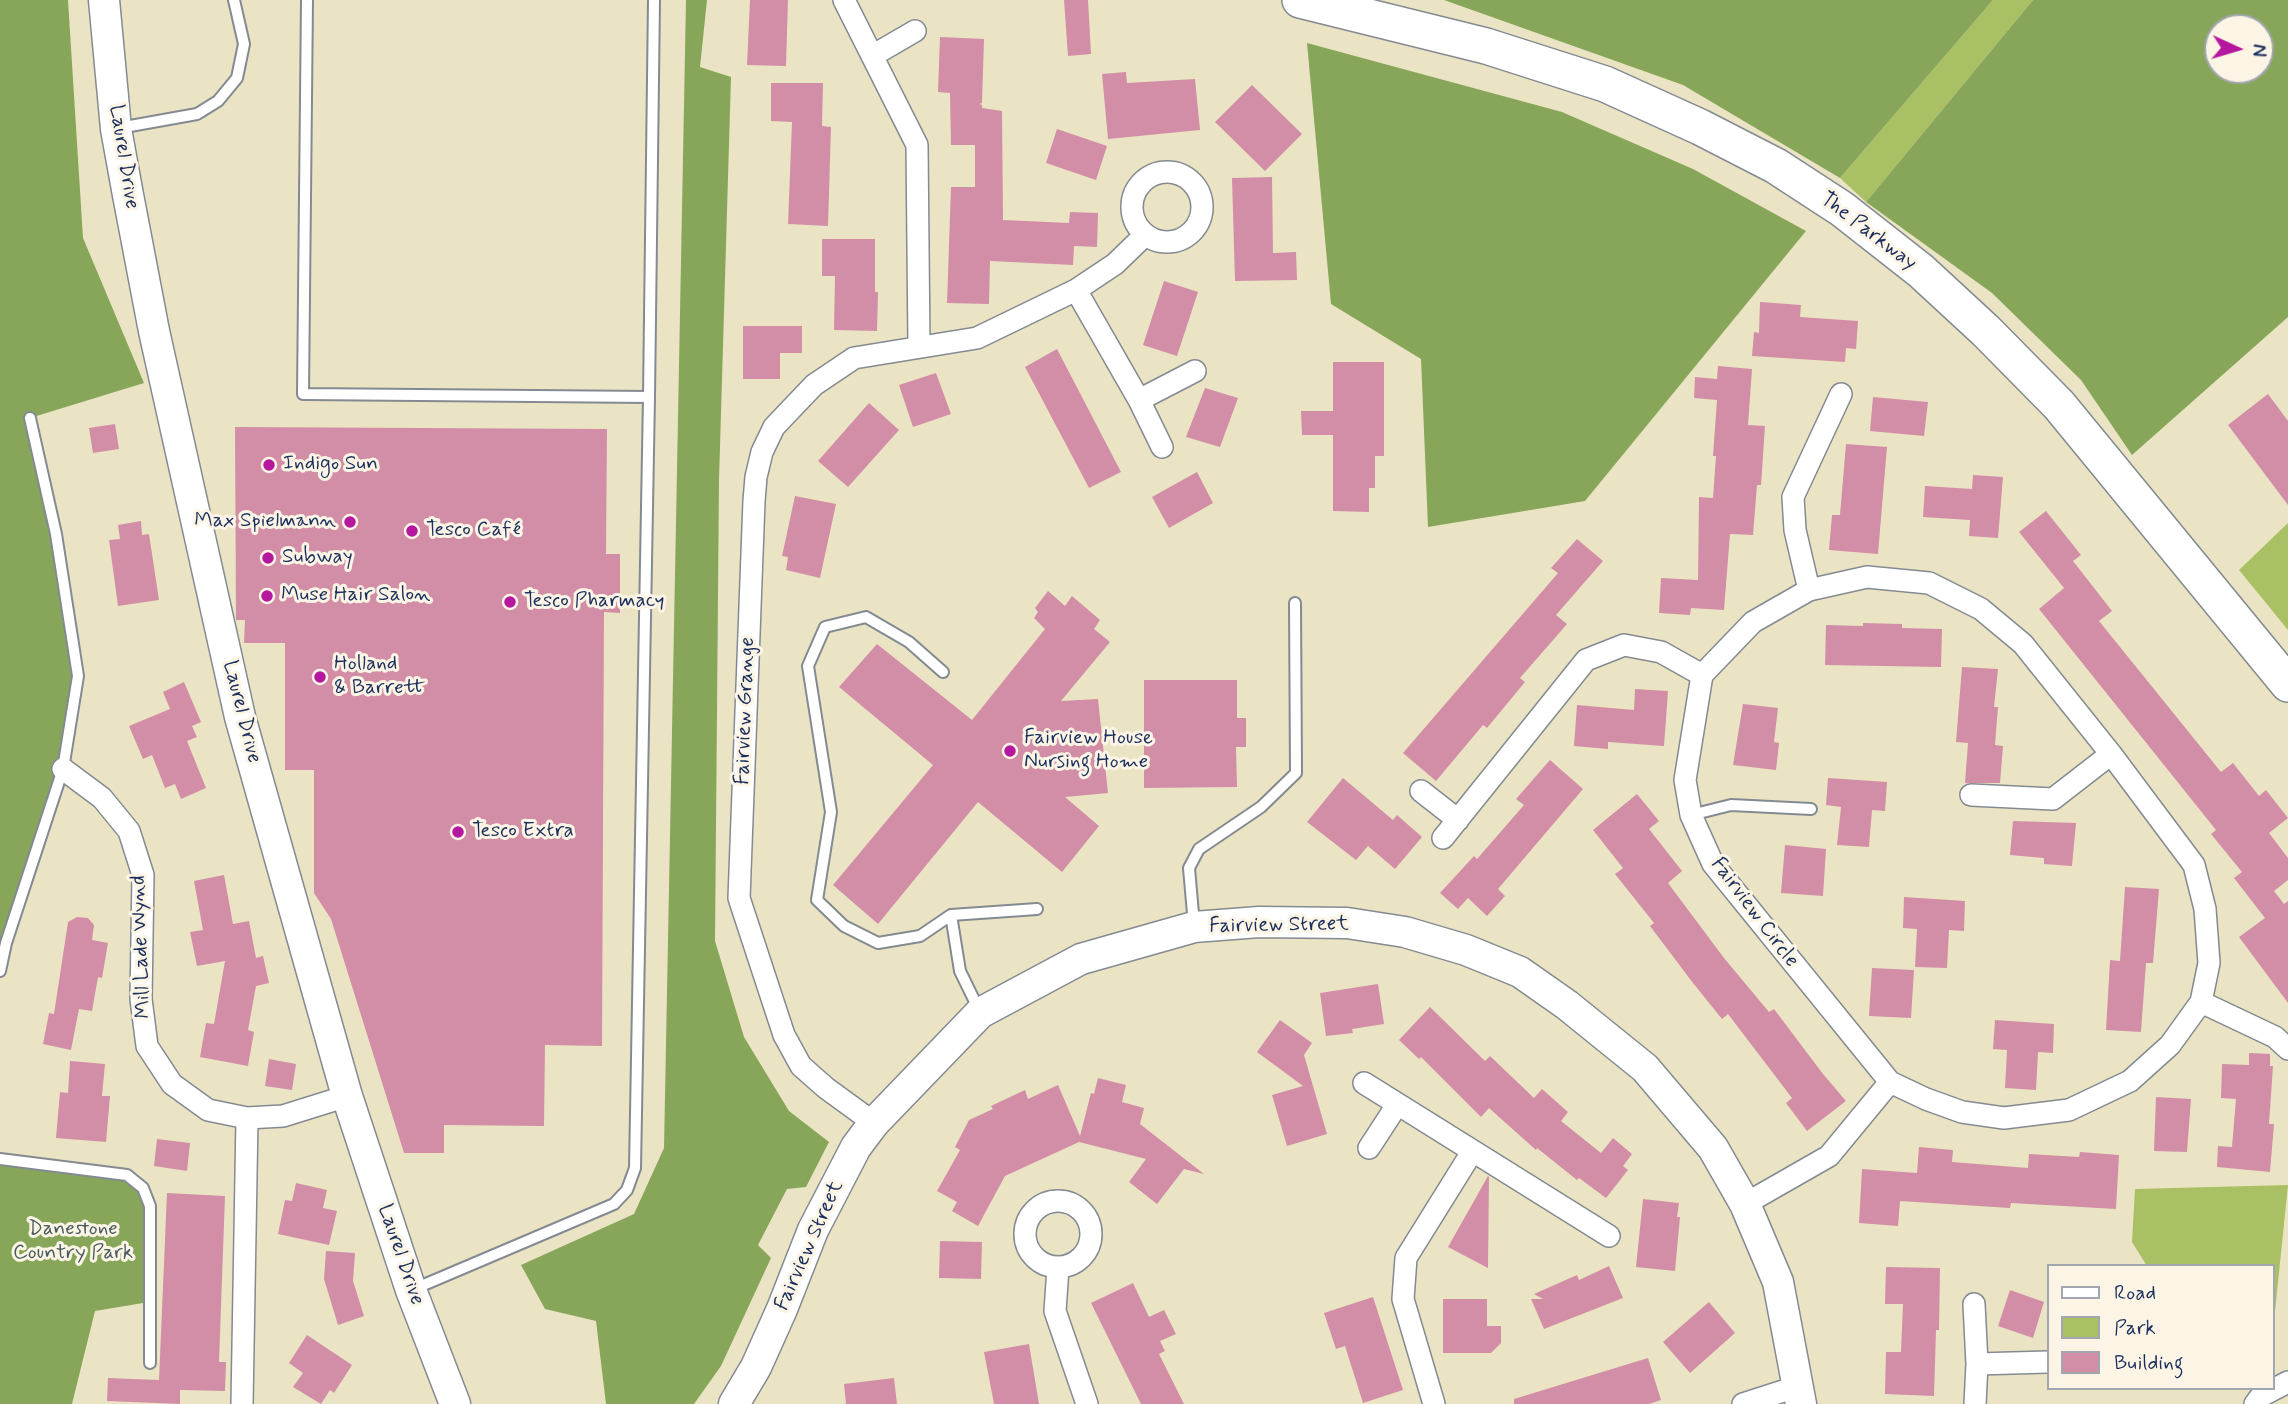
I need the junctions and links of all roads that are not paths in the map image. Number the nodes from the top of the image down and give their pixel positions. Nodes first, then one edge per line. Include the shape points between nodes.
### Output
1 (104, 0) edge
2 (234, 0) edge
3 (307, 0) edge
4 (654, 0) edge
5 (844, 0) edge
6 (1300, 0) edge
7 (915, 31) dead end
8 (872, 56) junction
9 (116, 129) junction
10 (1145, 235) dead end
11 (1076, 290) junction
12 (919, 347) junction
13 (1195, 371) dead end
14 (1841, 394) dead end
15 (649, 397) junction
16 (1139, 400) junction
17 (30, 418) dead end
18 (1162, 447) dead end
19 (1810, 590) junction
20 (1294, 603) dead end
21 (943, 672) dead end
22 (1702, 675) junction
23 (2288, 684) edge
24 (2111, 754) junction
25 (63, 769) junction
26 (1421, 791) dead end
27 (1971, 795) dead end
28 (1811, 809) dead end
29 (1692, 814) junction
30 (1458, 820) junction
31 (1443, 838) dead end
32 (1037, 909) dead end
33 (951, 915) junction
34 (1194, 928) junction
35 (0, 971) edge
36 (2201, 1002) junction
37 (980, 1013) junction
38 (2288, 1049) edge
39 (1890, 1082) junction
40 (1364, 1083) dead end
41 (347, 1096) junction
42 (1397, 1105) junction
43 (247, 1118) junction
44 (874, 1123) junction
45 (1369, 1148) dead end
46 (1472, 1152) junction
47 (0, 1160) edge
48 (1745, 1204) junction
49 (1609, 1236) dead end
50 (1058, 1268) dead end
51 (411, 1290) junction
52 (1974, 1304) dead end
53 (2046, 1362) edge
54 (150, 1363) dead end
55 (1977, 1364) junction
56 (2272, 1390) edge
57 (1800, 1395) edge
58 (242, 1404) edge
59 (455, 1404) edge
60 (734, 1404) edge
61 (1087, 1404) edge
62 (1434, 1404) edge
63 (1742, 1404) edge
64 (1975, 1404) edge
65 (2255, 1404) edge

1 - 9 street, Laurel Drive
2 - 9 lane via 244,44 237,78 218,101 197,114
3 - 15 lane via 303,394
4 - 15 lane
5 - 8 street
6 - 23 main road, The Parkway via 1486,46 1605,84 1776,166 1842,209 1921,271 2059,405
7 - 8 street
8 - 12 street via 917,145
9 - 41 street, Laurel Drive via 154,331 240,716
10 - 11 street, Fairview Grange via 1115,264
11 - 12 street, Fairview Grange via 977,338
11 - 16 street
12 - 44 street, Fairview Grange via 854,358 814,385 774,427 762,452 754,501 739,898 784,1035 801,1066
13 - 16 street
14 - 19 street via 1793,497 1795,530
15 - 51 lane via 635,1168 627,1190 614,1204
16 - 18 street
17 - 25 lane via 56,534 78,676
19 - 22 street, Fairview Circle via 1753,622
19 - 24 street, Fairview Circle via 1867,577 1929,583 1981,609 2024,644
20 - 34 lane via 1296,773 1261,807 1199,849 1189,868
21 - 33 lane via 909,642 866,617 825,627 808,666 831,812 817,900 844,926 878,943 920,936
22 - 29 street, Fairview Circle via 1685,780
22 - 30 street via 1661,652 1624,645 1586,660
24 - 27 street via 2053,799
24 - 36 street, Fairview Circle via 2194,865 2205,909 2209,963
25 - 35 lane
25 - 43 street, Mill Lade Wynd via 102,798 129,831 143,875 141,999 147,1046 172,1084 208,1110
26 - 30 street
28 - 29 lane via 1731,805
29 - 39 street, Fairview Circle via 1713,864
30 - 31 street
32 - 33 lane
33 - 37 lane via 960,971
34 - 37 street, Fairview Street via 1081,959
34 - 48 street, Fairview Street via 1259,922 1347,923 1405,932 1520,972 1645,1068 1713,1148
36 - 38 street via 2275,1037
36 - 39 street, Fairview Circle via 2170,1045 2130,1081 2069,1110 2004,1118 1962,1112
37 - 44 street, Fairview Street
39 - 48 street via 1829,1156
40 - 42 street
41 - 43 street, Mill Lade Wynd via 283,1116
41 - 51 street, Laurel Drive
42 - 45 street
42 - 46 street
43 - 58 street
44 - 60 street, Fairview Street via 856,1147 813,1230 756,1367
46 - 49 street
46 - 62 street via 1406,1258 1403,1298
47 - 54 lane via 127,1175 143,1188 150,1206
48 - 57 street, Fairview Street via 1778,1282
50 - 61 street via 1055,1311
51 - 59 street, Laurel Drive
52 - 55 street
53 - 55 street
55 - 64 street
56 - 65 street
57 - 63 street

